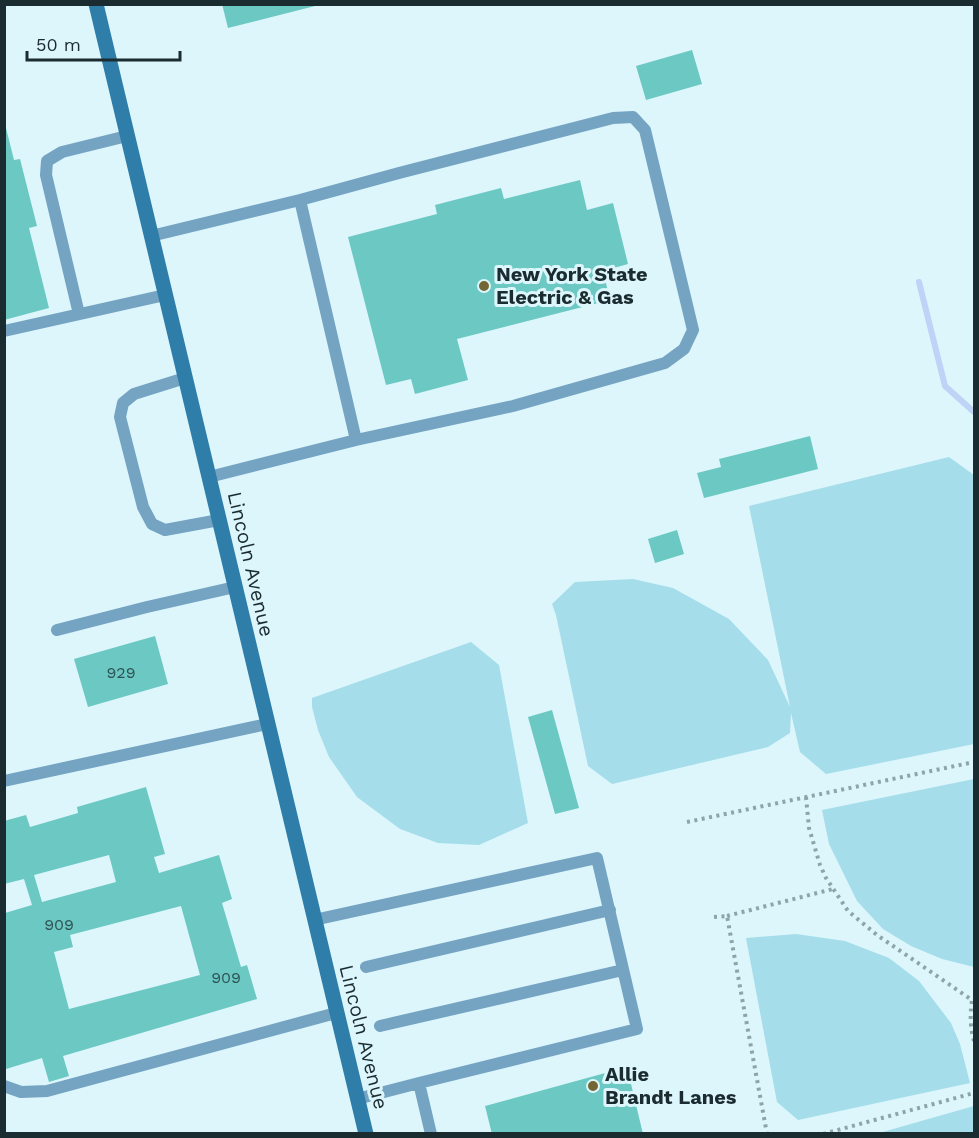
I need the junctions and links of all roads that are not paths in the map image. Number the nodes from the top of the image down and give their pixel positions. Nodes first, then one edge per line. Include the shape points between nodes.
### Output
1 (96, 4) edge
2 (127, 136) junction
3 (300, 200) junction
4 (151, 236) junction
5 (165, 295) junction
6 (79, 314) junction
7 (4, 331) edge
8 (185, 378) junction
9 (356, 440) junction
10 (209, 477) junction
11 (219, 520) junction
12 (235, 587) junction
13 (57, 630) dead end
14 (267, 724) junction
15 (4, 781) edge
16 (610, 910) junction
17 (314, 920) junction
18 (366, 967) dead end
19 (623, 969) junction
20 (336, 1012) junction
21 (380, 1026) dead end
22 (419, 1083) junction
23 (4, 1086) edge
24 (357, 1099) junction
25 (366, 1134) edge
26 (431, 1134) edge

1 - 2 street, Lincoln Avenue
2 - 4 street, Lincoln Avenue
2 - 6 lane via 62,152 47,161 46,175
3 - 4 lane
3 - 9 lane
3 - 9 lane via 613,118 633,117 645,130 693,330 684,349 665,363 513,406
4 - 5 street, Lincoln Avenue
5 - 6 lane
5 - 8 street, Lincoln Avenue
6 - 7 lane
8 - 10 street, Lincoln Avenue
8 - 11 lane via 134,394 123,403 120,417 143,507 152,524 165,530
9 - 10 lane
10 - 11 street, Lincoln Avenue
11 - 12 street, Lincoln Avenue
12 - 13 lane
12 - 14 street, Lincoln Avenue
14 - 15 lane
14 - 17 street, Lincoln Avenue
16 - 17 lane via 597,858
16 - 18 lane
16 - 19 lane
17 - 20 street, Lincoln Avenue
19 - 21 lane
19 - 22 lane via 636,1029
20 - 23 lane via 47,1091 21,1092
20 - 24 street, Lincoln Avenue
22 - 24 lane
22 - 26 lane
24 - 25 street, Lincoln Avenue

